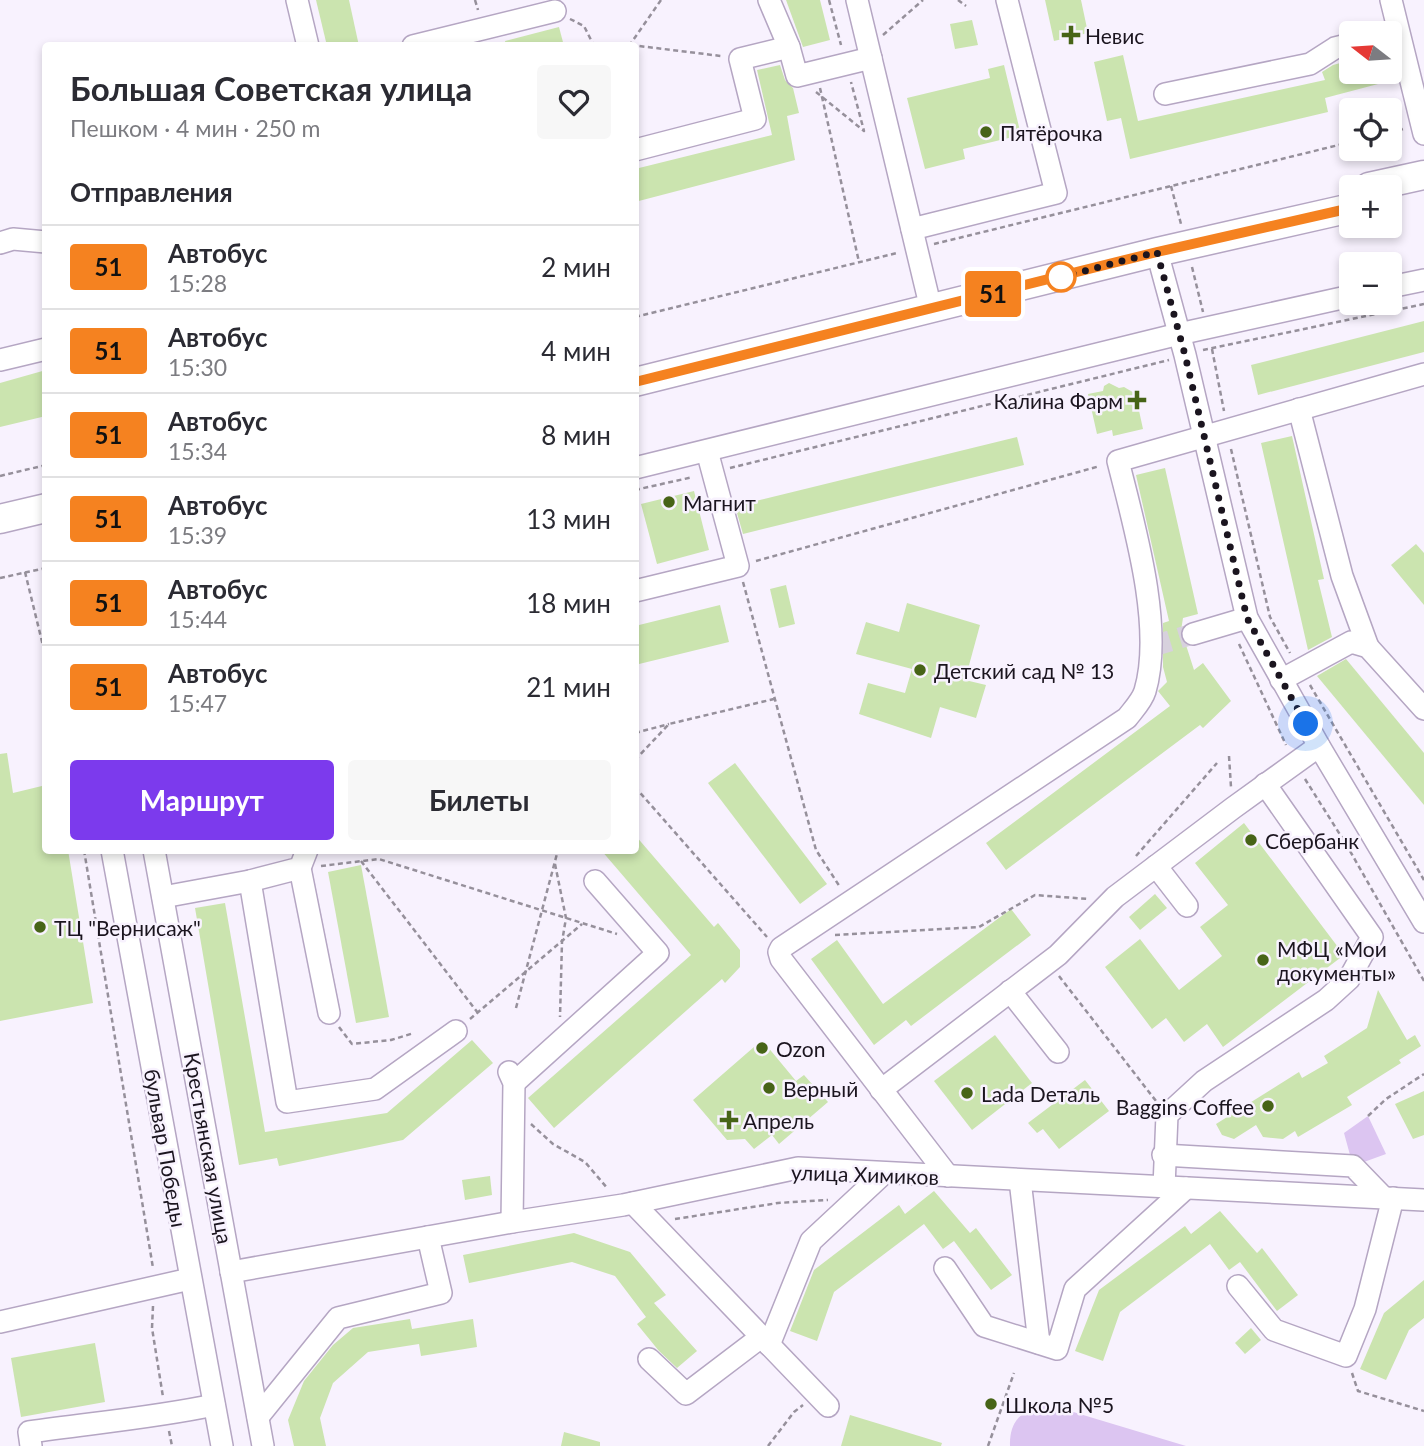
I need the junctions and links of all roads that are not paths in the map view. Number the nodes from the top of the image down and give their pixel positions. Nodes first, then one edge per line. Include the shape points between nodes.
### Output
1 (297, 0) edge
2 (769, 0) edge
3 (857, 0) edge
4 (1007, 0) edge
5 (1391, 0) edge
6 (555, 11) road end
7 (1393, 21) edge
8 (308, 42) edge
9 (429, 42) edge
10 (789, 47) junction
11 (1339, 47) edge
12 (874, 50) junction
13 (1402, 59) edge
14 (1165, 94) dead end
15 (1424, 134) edge
16 (639, 149) edge
17 (1424, 174) edge
18 (1402, 179) edge
19 (1424, 191) edge
20 (1339, 194) edge
21 (1402, 196) edge
22 (1339, 210) edge
23 (1185, 238) junction
24 (914, 239) junction
25 (42, 242) edge
26 (0, 243) edge
27 (1157, 252) junction
28 (1424, 279) edge
29 (1402, 284) edge
30 (929, 300) junction
31 (1339, 300) edge
32 (1179, 334) junction
33 (42, 350) edge
34 (0, 360) edge
35 (639, 361) edge
36 (1424, 374) edge
37 (639, 381) edge
38 (1299, 409) junction
39 (1204, 435) junction
40 (708, 451) junction
41 (639, 467) edge
42 (42, 509) edge
43 (0, 519) edge
44 (42, 526) edge
45 (0, 535) edge
46 (639, 590) edge
47 (1247, 618) junction
48 (1193, 634) tunnel mouth
49 (1368, 647) junction
50 (1281, 680) junction
51 (1424, 709) edge
52 (1319, 746) junction
53 (1265, 784) junction
54 (113, 854) edge
55 (155, 854) edge
56 (304, 859) edge
57 (1156, 866) junction
58 (250, 881) junction
59 (595, 881) dead end
60 (163, 897) junction
61 (1187, 906) dead end
62 (1424, 922) edge
63 (1010, 991) junction
64 (329, 1013) road end
65 (459, 1028) road end
66 (1058, 1052) dead end
67 (881, 1090) junction
68 (1164, 1155) junction
69 (884, 1173) junction
70 (948, 1176) junction
71 (1020, 1180) junction
72 (1164, 1187) junction
73 (1185, 1188) junction
74 (1389, 1198) junction
75 (1424, 1200) edge
76 (628, 1204) junction
77 (512, 1222) junction
78 (428, 1237) junction
79 (946, 1268) dead end
80 (231, 1272) junction
81 (190, 1279) junction
82 (1238, 1286) dead end
83 (0, 1322) edge
84 (765, 1341) junction
85 (1039, 1343) junction
86 (649, 1359) dead end
87 (822, 1400) road end
88 (214, 1405) junction
89 (258, 1417) junction
90 (31, 1446) edge
91 (222, 1446) edge
92 (263, 1446) edge

1 - 8 street
2 - 10 street
3 - 12 street
4 - 24 street via 1056,193
5 - 7 street
6 - 9 street
10 - 12 street via 797,76
10 - 16 street via 740,59 755,119
11 - 14 street via 1310,64
12 - 24 street
13 - 15 street
17 - 18 main road
19 - 21 main road
20 - 23 main road
22 - 23 main road
23 - 27 main road
23 - 30 main road via 1113,244
24 - 30 street
25 - 26 street via 13,239
27 - 30 main road
27 - 32 street
28 - 29 street
30 - 35 main road
30 - 37 main road
31 - 32 street via 1209,338
32 - 39 street
32 - 40 street
33 - 34 street
36 - 38 street
38 - 39 street
38 - 49 street via 1342,576
39 - 47 street
39 - 67 street via 1118,461 1149,604 1151,664 1144,695 1127,718 779,952
40 - 41 street
40 - 46 street via 738,566
42 - 43 main road
44 - 45 main road
47 - 48 street
47 - 50 street
49 - 50 street via 1351,642
49 - 51 street
50 - 52 street
52 - 53 street
52 - 62 street
53 - 57 street
53 - 68 street via 1372,937 1349,979 1326,1000 1204,1081 1167,1115
54 - 81 street, бульвар Победы
55 - 60 street, Крестьянская улица
56 - 58 street
56 - 64 street
57 - 61 street
57 - 63 street
58 - 60 street
58 - 65 street via 288,1102 375,1089
59 - 77 street via 658,953 559,1043 511,1078
60 - 80 street, Крестьянская улица
63 - 66 street
63 - 67 street
67 - 70 street
68 - 72 street
68 - 74 street via 1353,1166
69 - 70 street, улица Химиков
69 - 76 street, улица Химиков via 797,1168
69 - 84 street via 811,1241
70 - 71 street, улица Химиков
71 - 72 street, улица Химиков
71 - 85 street
72 - 73 street, улица Химиков
73 - 74 street, улица Химиков
73 - 85 street via 1074,1289 1057,1349
74 - 75 street, улица Химиков
74 - 82 street via 1365,1309 1346,1356 1274,1330
76 - 77 street, улица Химиков
76 - 84 street via 652,1223
77 - 78 street, улица Химиков
78 - 80 street, улица Химиков
78 - 89 street via 441,1293 338,1318
79 - 85 street via 984,1326
80 - 89 street, Крестьянская улица
81 - 83 street
81 - 88 street, бульвар Победы
84 - 86 street via 686,1394
84 - 87 street
88 - 90 street via 29,1432
88 - 91 street, бульвар Победы
89 - 92 street, Крестьянская улица

